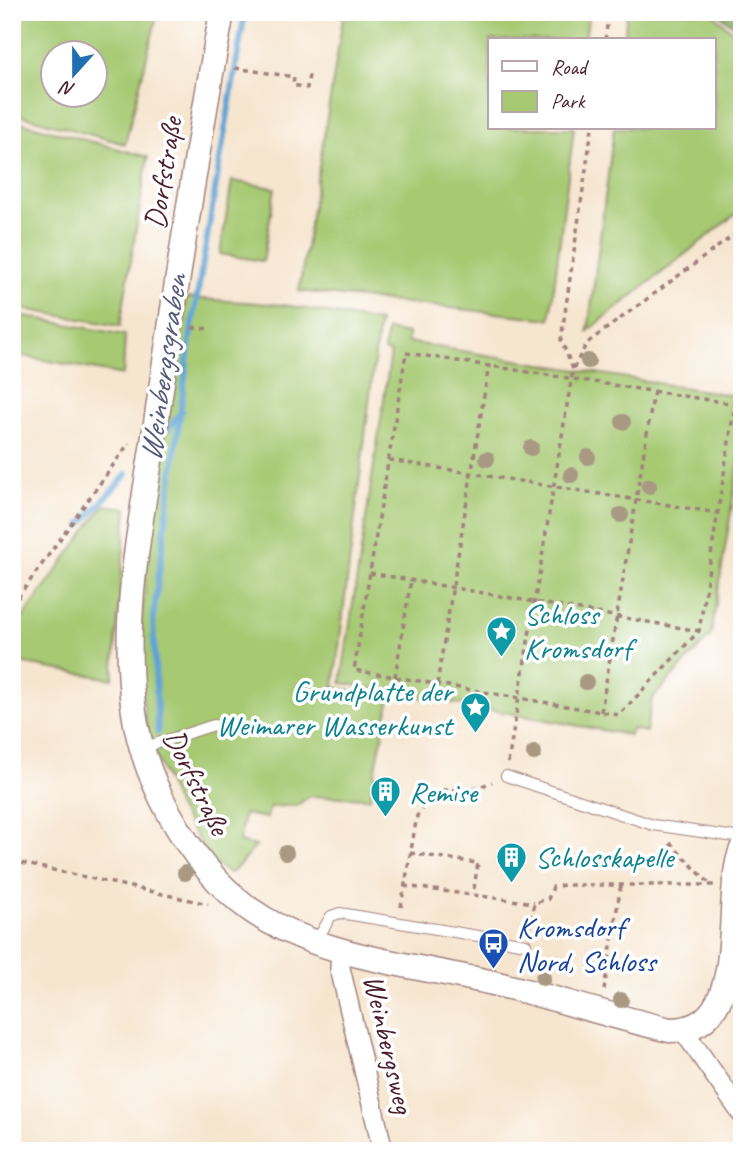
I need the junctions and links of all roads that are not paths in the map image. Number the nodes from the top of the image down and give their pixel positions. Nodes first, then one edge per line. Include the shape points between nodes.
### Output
1 (222, 12) edge
2 (214, 725) dead end
3 (142, 748) junction
4 (506, 776) road end
5 (742, 838) edge
6 (742, 849) edge
7 (739, 936) edge
8 (316, 942) junction
9 (526, 944) road end
10 (341, 950) junction
11 (683, 1030) junction
12 (742, 1114) edge
13 (383, 1151) edge

1 - 3 street, Dorfstraße via 136,554 129,652
2 - 3 lane
3 - 8 street, Dorfstraße via 203,866 231,895 261,916
4 - 5 lane via 653,825
6 - 7 street via 722,886
7 - 11 street via 730,975 712,1014
8 - 9 lane via 331,916 340,913
8 - 10 street, Dorfstraße
10 - 11 street, Dorfstraße
10 - 13 street, Weinbergsweg via 340,968
11 - 12 street

